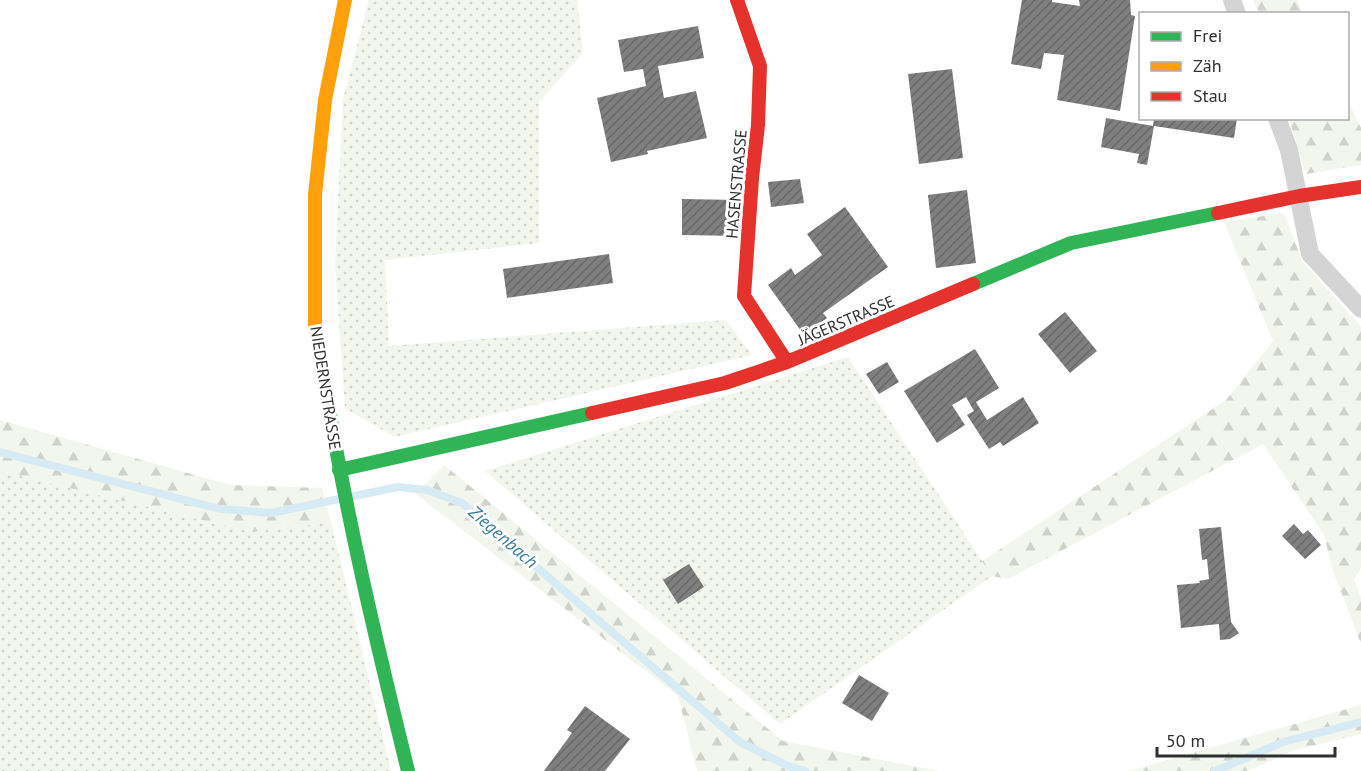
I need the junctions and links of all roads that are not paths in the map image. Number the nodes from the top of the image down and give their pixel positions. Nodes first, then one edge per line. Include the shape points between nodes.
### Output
1 (345, 0) edge
2 (737, 0) edge
3 (1278, 120) edge
4 (1361, 187) edge
5 (1299, 196) junction
6 (1361, 309) edge
7 (787, 362) junction
8 (340, 475) junction
9 (408, 771) edge

1 - 8 street, NIEDERNSTRASSE via 325,100 315,195 315,326
2 - 7 street, HASENSTRASSE via 760,66 744,296
3 - 5 street
4 - 5 street, JÄGERSTRASSE
5 - 6 street via 1310,254
5 - 7 street, JÄGERSTRASSE via 1071,243
7 - 8 street, JÄGERSTRASSE via 725,383
8 - 9 street, NIEDERNSTRASSE

